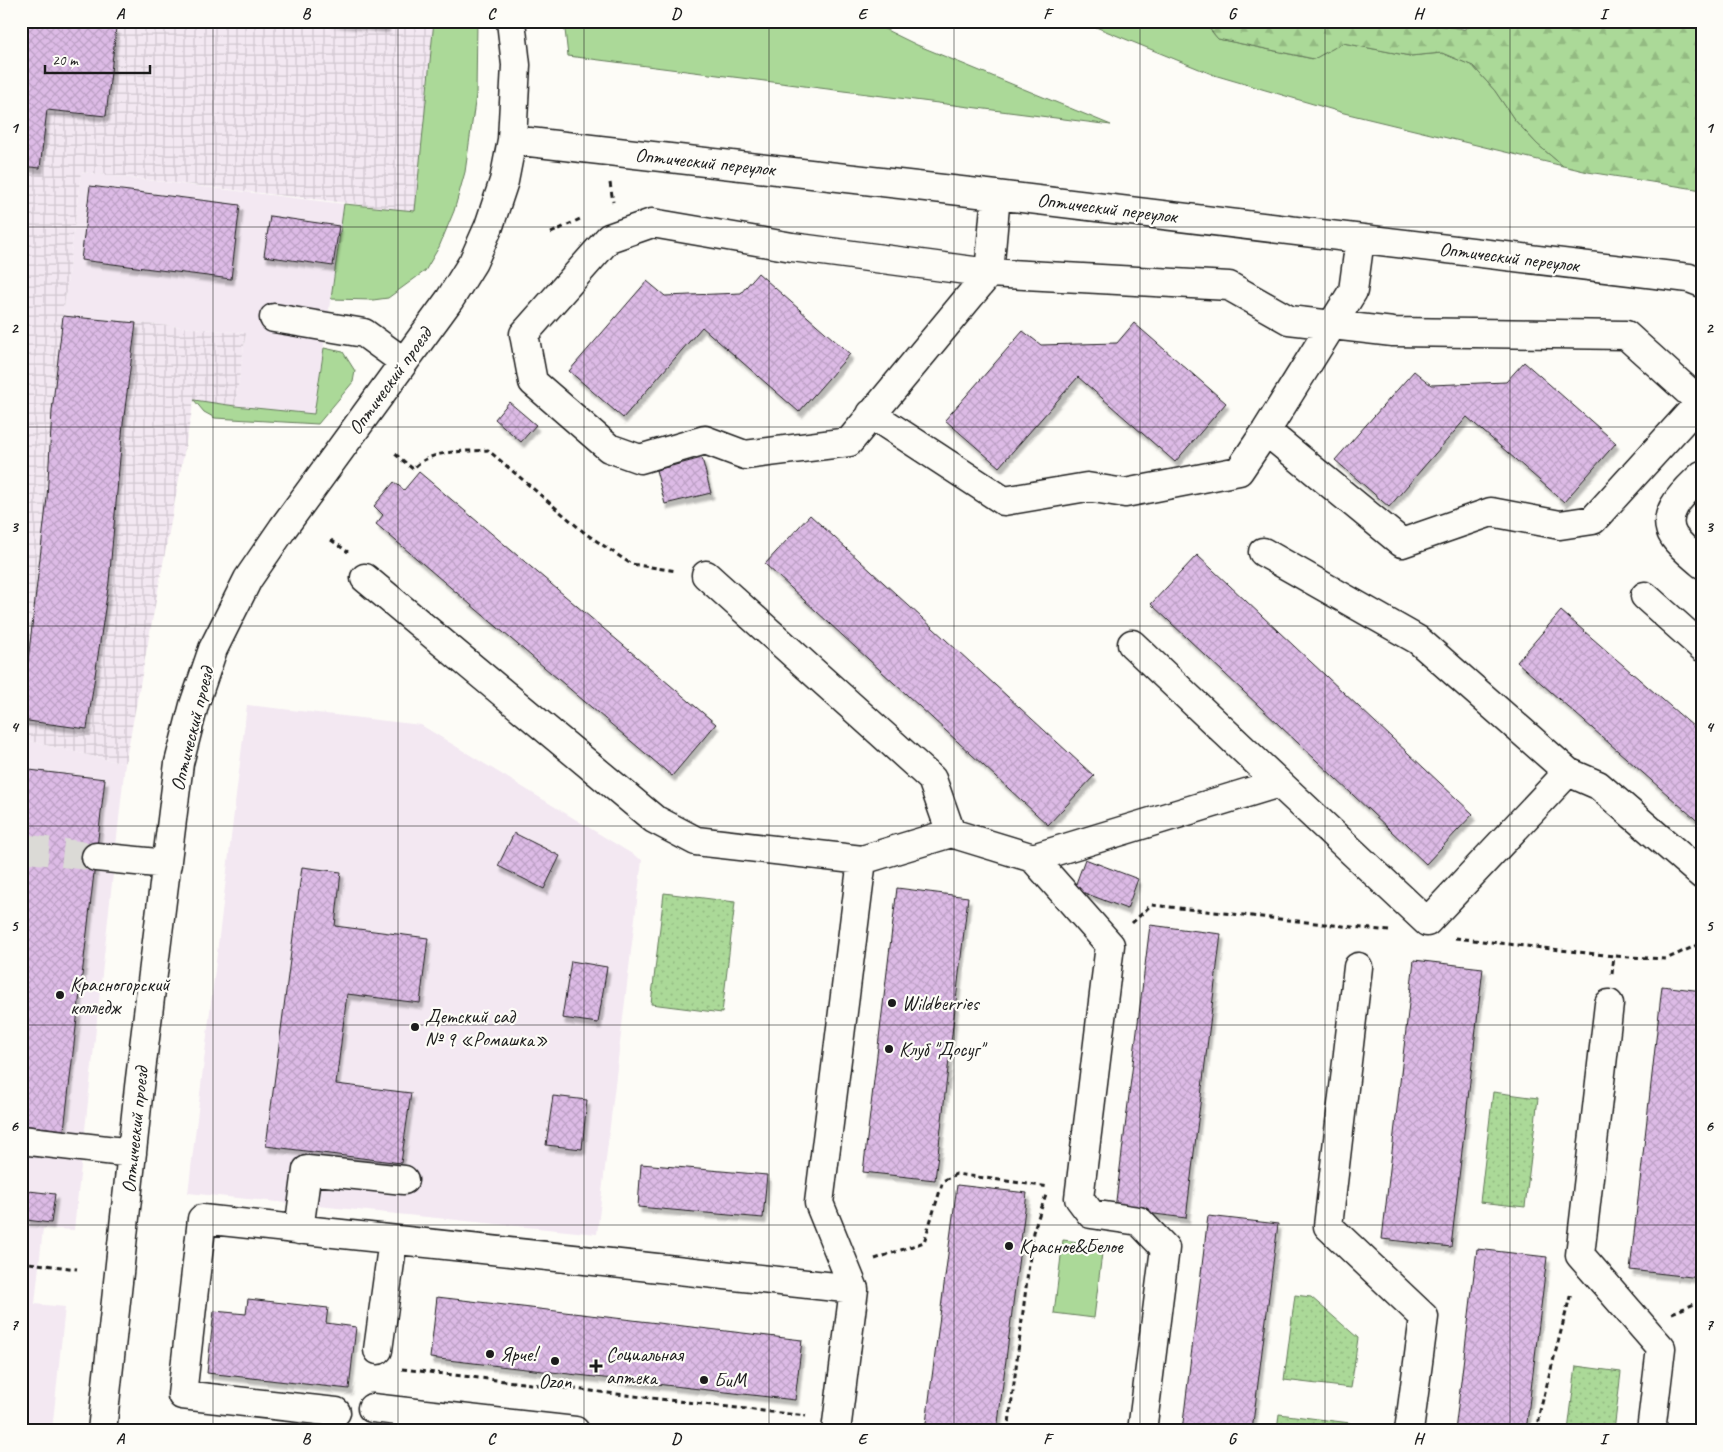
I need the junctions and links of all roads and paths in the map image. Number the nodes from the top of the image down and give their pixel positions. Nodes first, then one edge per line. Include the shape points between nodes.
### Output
1 (512, 21) edge
2 (512, 140) junction
3 (996, 195) junction
4 (1360, 239) junction
5 (989, 273) junction
6 (1702, 283) edge
7 (274, 318) dead end
8 (1333, 324) junction
9 (404, 362) junction
10 (1701, 401) edge
11 (871, 414) junction
12 (1266, 431) junction
13 (395, 454) dead end
14 (1702, 475) edge
15 (1263, 552) dead end
16 (1702, 564) edge
17 (706, 575) joint
18 (365, 578) dead end
19 (1645, 596) dead end
20 (1132, 644) dead end
21 (1702, 647) edge
22 (1568, 772) junction
23 (1279, 783) junction
24 (951, 833) junction
25 (96, 857) tunnel mouth
26 (1033, 858) junction
27 (862, 860) junction
28 (167, 864) junction
29 (1702, 875) edge
30 (1358, 967) dead end
31 (1609, 1004) dead end
32 (21, 1140) edge
33 (132, 1153) junction
34 (404, 1180) dead end
35 (1049, 1187) junction
36 (1080, 1190) junction
37 (299, 1230) junction
38 (392, 1240) junction
39 (1580, 1255) junction
40 (21, 1262) edge
41 (77, 1269) dead end
42 (850, 1279) junction
43 (387, 1359) joint
44 (372, 1408) dead end
45 (336, 1412) dead end
46 (837, 1425) edge
47 (102, 1431) edge
48 (575, 1431) edge
49 (1008, 1431) edge
50 (1142, 1431) edge
51 (1409, 1431) edge
52 (1538, 1431) edge
53 (1651, 1431) edge

1 - 2 street, Оптический проезд via 516,65
2 - 3 street, Оптический переулок
2 - 9 street, Оптический проезд via 504,181 473,262
3 - 4 street, Оптический переулок
3 - 5 street
4 - 6 street, Оптический переулок via 1689,278
4 - 8 street via 1353,291
5 - 8 street via 1229,286 1289,320
5 - 11 street
5 - 11 street via 792,247 652,223 609,238 524,334 533,382 609,448 640,459 705,440 745,455 849,442
7 - 9 street via 364,333
8 - 10 street via 1393,332 1626,335
8 - 12 street
9 - 28 street, Оптический проезд via 248,578 212,649 180,763
10 - 12 street via 1593,520 1560,525 1491,512 1402,543
11 - 12 street via 1004,501 1088,487 1126,493 1239,471
13 - 17 path via 412,469 419,461 438,455 488,450 586,534 631,564
14 - 16 street via 1675,503 1670,514 1670,526 1674,536
15 - 22 street via 1418,640
17 - 24 street via 932,780
18 - 27 street via 654,819 696,841
19 - 21 street
20 - 23 street
22 - 23 street via 1428,922
22 - 29 street via 1598,785
23 - 26 street
24 - 26 street
24 - 27 street
25 - 28 street
26 - 36 street via 1110,945
27 - 42 street via 819,1203
28 - 33 street, Оптический проезд
30 - 51 street via 1328,1226 1424,1317
31 - 39 street
32 - 33 street
33 - 47 street, Оптический проезд
34 - 37 street via 307,1170
35 - 36 path
35 - 42 path via 956,1174 943,1181 924,1242
35 - 49 path via 1033,1232
36 - 50 street via 1079,1198 1092,1214 1139,1221 1165,1248
37 - 38 street
37 - 45 street via 202,1219 182,1395
38 - 42 street
38 - 43 street
39 - 52 path via 1540,1411
39 - 53 street via 1661,1348
40 - 41 path
42 - 46 street
43 - 46 path
44 - 48 street

